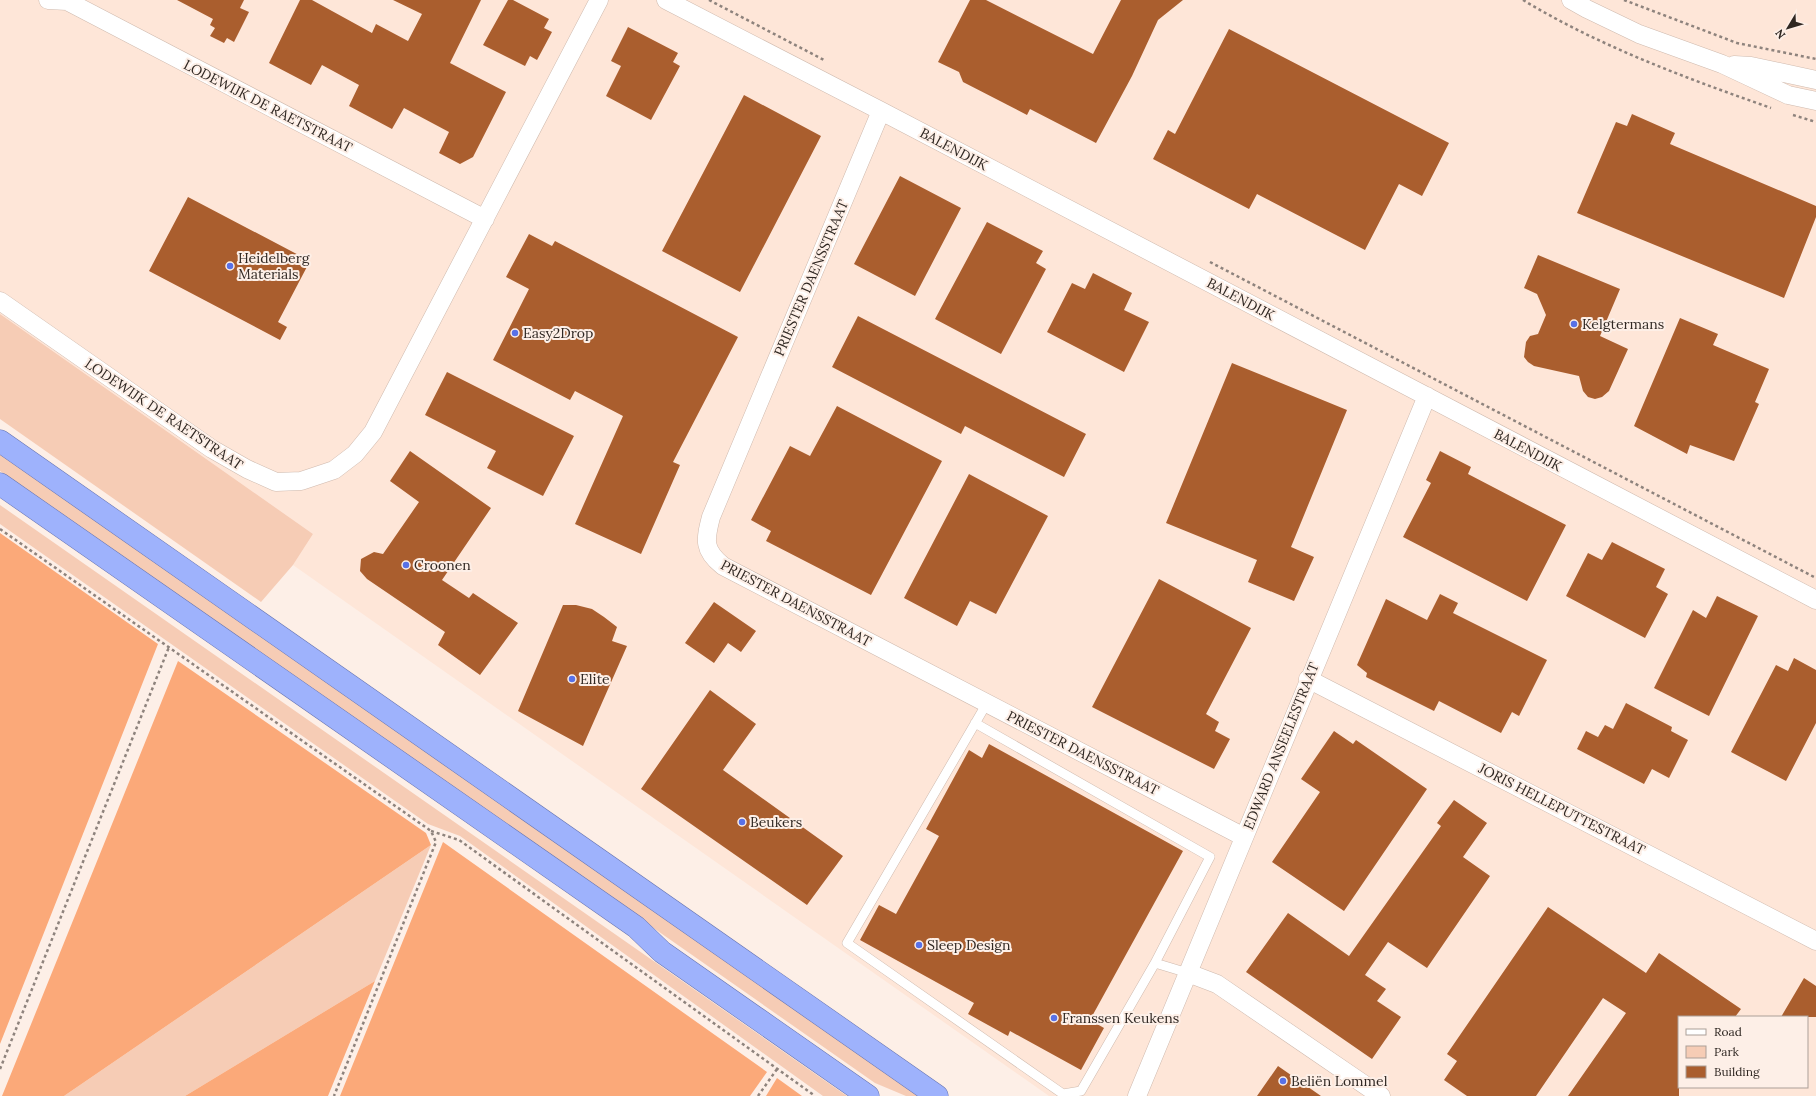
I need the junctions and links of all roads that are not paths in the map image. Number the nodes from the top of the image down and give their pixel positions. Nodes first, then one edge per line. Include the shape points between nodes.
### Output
1 (48, 0) edge
2 (599, 0) edge
3 (666, 0) edge
4 (1571, 0) edge
5 (1722, 64) junction
6 (1816, 80) edge
7 (1816, 101) edge
8 (881, 111) junction
9 (485, 219) junction
10 (0, 301) edge
11 (1427, 396) junction
12 (0, 441) edge
13 (0, 484) edge
14 (1816, 600) edge
15 (1308, 678) junction
16 (987, 703) junction
17 (975, 723) junction
18 (1244, 837) junction
19 (1816, 941) edge
20 (1155, 963) junction
21 (1188, 973) junction
22 (868, 1096) edge
23 (937, 1096) edge
24 (1137, 1096) edge
25 (1381, 1096) edge

1 - 9 street, LODEWIJK DE RAETSTRAAT via 67,1
2 - 9 street, LODEWIJK DE RAETSTRAAT
3 - 8 street, BALENDIJK
4 - 5 street via 1640,34
5 - 6 street via 1752,66
5 - 7 street via 1788,95
8 - 11 street, BALENDIJK
8 - 16 street, PRIESTER DAENSSTRAAT via 711,517 707,535 708,549 712,558 723,566
9 - 10 street, LODEWIJK DE RAETSTRAAT via 373,432 355,454 334,470 301,481 276,482 246,469 217,452
11 - 14 street, BALENDIJK
11 - 15 street, EDWARD ANSEELESTRAAT
12 - 23 highway
13 - 22 highway via 636,927 662,952
15 - 18 street, EDWARD ANSEELESTRAAT
15 - 19 street, JORIS HELLEPUTTESTRAAT
16 - 17 lane
16 - 18 street, PRIESTER DAENSSTRAAT
17 - 20 lane via 1210,857
17 - 20 lane via 847,943 1063,1094 1081,1091
18 - 21 street, EDWARD ANSEELESTRAAT
20 - 21 lane
21 - 24 street, EDWARD ANSEELESTRAAT
21 - 25 street via 1217,984

